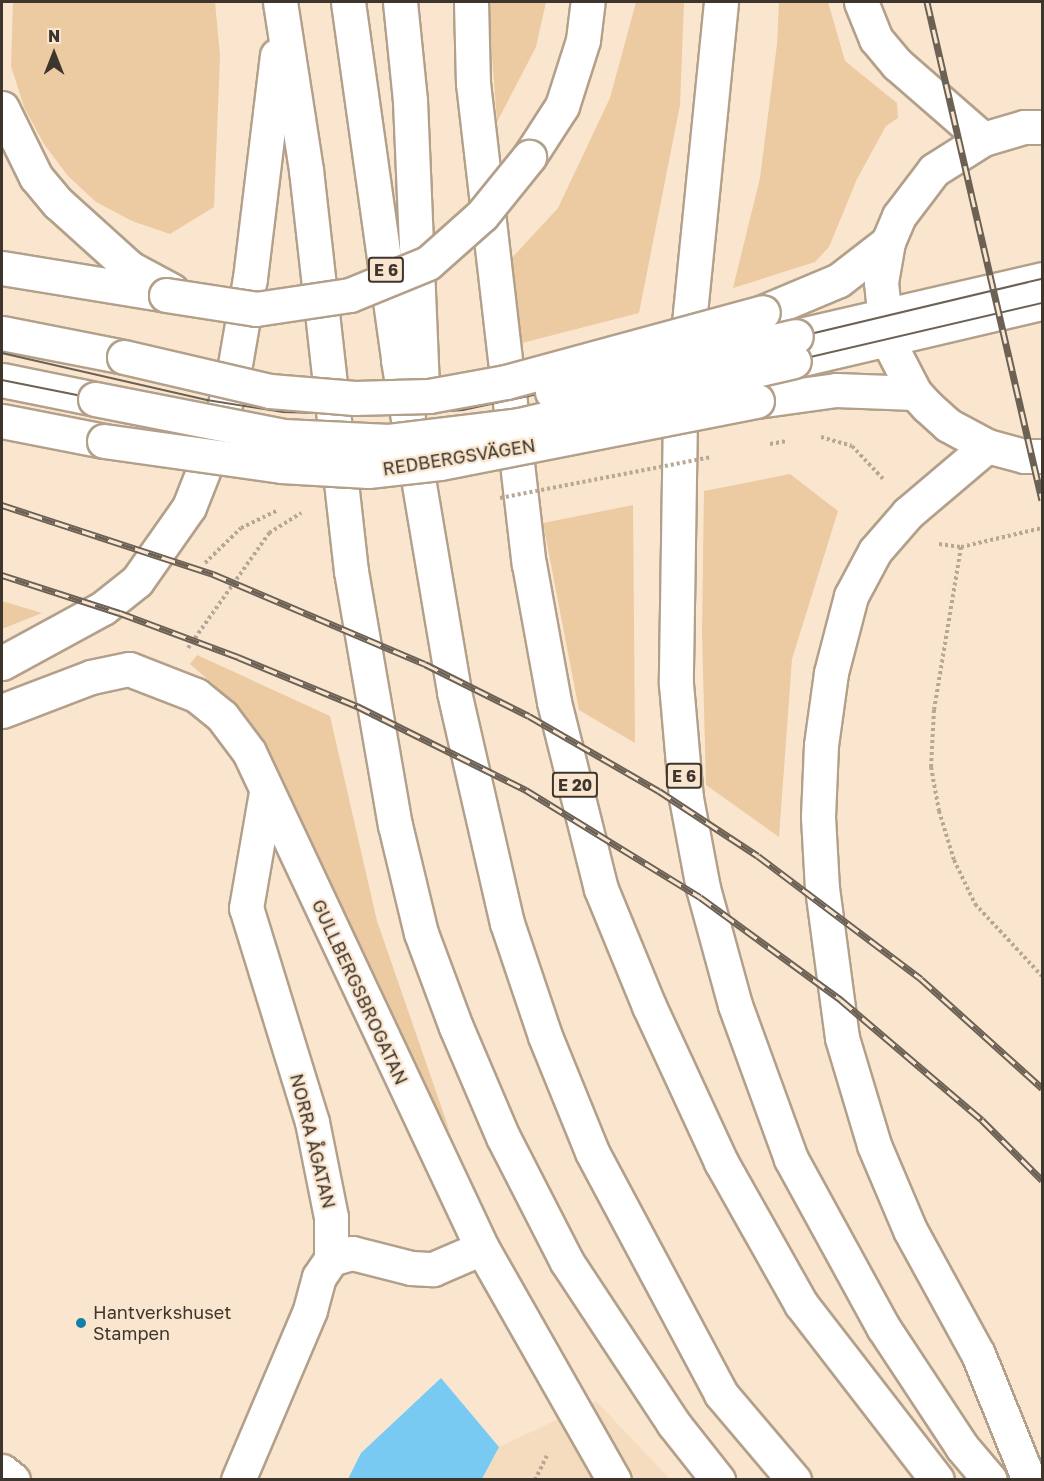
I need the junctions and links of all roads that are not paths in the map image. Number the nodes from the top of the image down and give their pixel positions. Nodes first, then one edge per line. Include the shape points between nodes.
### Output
1 (348, 2) edge
2 (400, 2) edge
3 (471, 2) edge
4 (588, 2) edge
5 (721, 2) edge
6 (861, 2) edge
7 (281, 8) edge
8 (2, 108) edge
9 (1036, 118) edge
10 (982, 139) junction
11 (888, 242) junction
12 (2, 268) edge
13 (1042, 279) edge
14 (168, 292) junction
15 (1042, 303) edge
16 (885, 328) junction
17 (2, 333) edge
18 (795, 349) junction
19 (2, 380) edge
20 (270, 391) junction
21 (915, 393) junction
22 (2, 421) edge
23 (283, 436) junction
24 (104, 441) junction
25 (987, 446) junction
26 (1042, 456) edge
27 (428, 538) junction
28 (2, 663) edge
29 (2, 711) edge
30 (266, 792) junction
31 (482, 1248) junction
32 (331, 1259) junction
33 (2, 1471) edge
34 (13, 1479) edge
35 (238, 1479) edge
36 (614, 1479) edge
37 (718, 1479) edge
38 (794, 1479) edge
39 (937, 1479) edge
40 (990, 1479) edge
41 (1029, 1479) edge

1 - 27 main road, E 6
2 - 27 main road via 410,101
3 - 39 main road, E 20 via 473,83 529,564 554,702 601,889 649,1006 721,1162 801,1304
4 - 14 main road, bridge via 583,40 562,105 529,157 482,215 428,263 350,296 256,309
5 - 40 main road, E 6 via 680,415 676,684 686,798 703,888 735,1005 791,1159 883,1327 962,1447
6 - 10 main road via 876,39 897,64
7 - 28 main road via 250,278 233,376 213,446 189,507 137,581 103,608
7 - 37 main road via 306,170 351,571 395,825 422,933 456,1027 503,1137 567,1262 673,1423
8 - 14 main road via 36,177 58,202 130,268
9 - 10 main road
10 - 11 main road via 934,170 915,192
11 - 16 main road via 881,282
11 - 20 main road, bridge via 839,280 800,298 577,364 429,396 355,398
12 - 14 main road
13 - 16 main road
15 - 16 main road
16 - 18 main road
16 - 21 main road
17 - 20 main road, bridge
18 - 20 main road, bridge via 462,410 390,415
18 - 23 main road, bridge via 519,425 389,441
19 - 23 main road, bridge
21 - 24 main road, REDBERGSVÄGEN, bridge via 836,390 791,395 440,463 368,471 281,466
21 - 25 main road via 948,425
22 - 24 main road, REDBERGSVÄGEN
23 - 24 main road, bridge
25 - 26 main road
25 - 41 main road via 908,513 875,551 851,596 831,673 821,746 818,817 822,888 842,1038 874,1145 910,1230 978,1354
27 - 38 main road, E 6 via 454,692 478,800 507,923 544,1036 592,1152 721,1394
29 - 30 main road, GULLBERGSBROGATAN via 91,677 129,669 205,700 249,752
30 - 31 main road, GULLBERGSBROGATAN
30 - 32 main road, NORRA ÅGATAN via 246,909 312,1122 331,1217
31 - 32 main road via 433,1269 411,1268 352,1253
31 - 36 main road, GULLBERGSBROGATAN
32 - 35 main road, NORRA ÅGATAN via 319,1277 310,1310
33 - 34 main road

